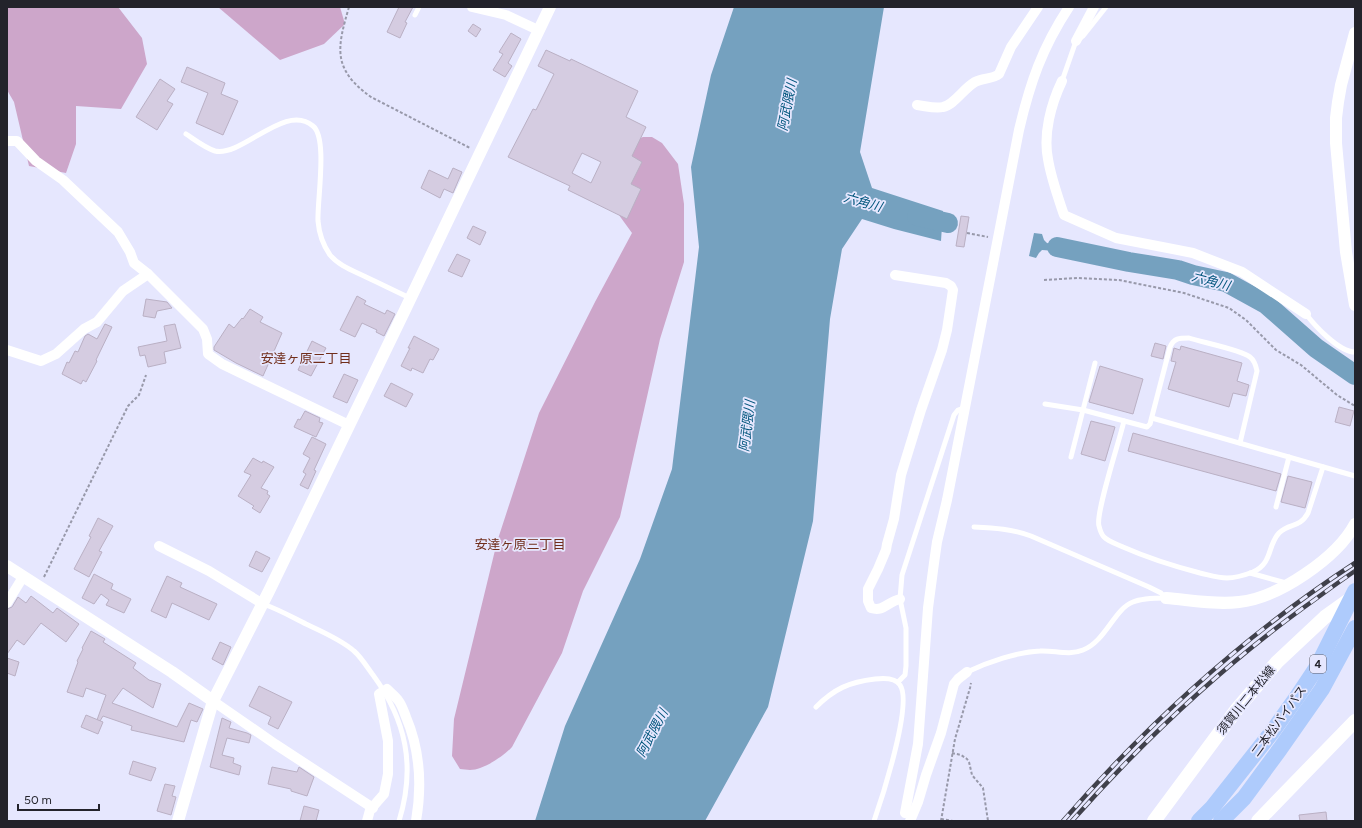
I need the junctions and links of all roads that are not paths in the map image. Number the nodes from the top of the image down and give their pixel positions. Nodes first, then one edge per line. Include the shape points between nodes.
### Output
1 (419, 7) edge
2 (472, 7) edge
3 (550, 7) edge
4 (1038, 7) edge
5 (1069, 7) edge
6 (1094, 7) edge
7 (1106, 7) edge
8 (415, 15) dead end
9 (538, 30) junction
10 (1355, 34) edge
11 (1076, 41) junction
12 (1062, 81) joint
13 (918, 105) dead end
14 (186, 134) dead end
15 (7, 142) edge
16 (148, 274) junction
17 (895, 275) dead end
18 (410, 299) junction
19 (1355, 305) edge
20 (1306, 314) joint
21 (7, 350) edge
22 (1355, 352) edge
23 (1095, 363) dead end
24 (1045, 404) dead end
25 (964, 408) junction
26 (1083, 410) junction
27 (1152, 418) junction
28 (1124, 421) junction
29 (349, 426) junction
30 (1240, 443) junction
31 (1070, 457) dead end
32 (1289, 457) junction
33 (1323, 467) junction
34 (1355, 476) edge
35 (1276, 507) dead end
36 (1355, 524) edge
37 (974, 527) dead end
38 (159, 546) dead end
39 (7, 566) edge
40 (1250, 573) junction
41 (23, 577) junction
42 (1289, 584) junction
43 (1355, 591) edge
44 (1355, 596) edge
45 (1166, 598) junction
46 (900, 599) junction
47 (7, 603) edge
48 (263, 604) junction
49 (1355, 628) edge
50 (967, 672) joint
51 (898, 682) junction
52 (384, 691) junction
53 (214, 701) junction
54 (816, 707) dead end
55 (1355, 721) edge
56 (373, 808) junction
57 (906, 818) edge
58 (178, 821) edge
59 (367, 821) edge
60 (399, 821) edge
61 (416, 821) edge
62 (874, 821) edge
63 (1154, 821) edge
64 (1199, 821) edge
65 (1221, 821) edge
66 (1258, 821) edge

1 - 8 lane
2 - 9 street via 506,15
3 - 9 street
4 - 13 street via 1011,47 996,77 976,82 947,106 934,108
5 - 25 street via 1051,36 1028,91
6 - 11 street
7 - 11 lane
9 - 18 street
10 - 19 street via 1341,85 1336,118 1346,252
11 - 12 lane
12 - 20 street via 1048,120 1047,158 1064,215 1116,238 1193,253 1242,272
14 - 18 lane via 216,151 238,146 287,121 298,120 314,126 320,140 318,220 324,245 331,256 342,265
15 - 16 street via 17,141 36,161 63,180 118,232 134,263
16 - 21 street via 123,291 97,322 84,329 56,354 40,361
16 - 29 street via 203,329 208,354 214,359
17 - 46 street via 946,282 953,290 942,350 901,475 886,550 868,589 871,608 878,610 893,600
18 - 29 street
20 - 22 lane via 1334,342 1345,350
23 - 26 lane
24 - 26 lane
25 - 46 lane via 954,415 946,436 902,575
25 - 57 street via 935,556 918,744
26 - 28 lane
26 - 31 lane
27 - 28 lane via 1146,427
27 - 30 lane
27 - 30 lane via 1170,347 1175,340 1189,338 1243,353 1252,358 1257,371
28 - 40 lane via 1098,525 1105,538 1170,566 1218,577 1234,578
29 - 48 street
30 - 32 lane
32 - 33 lane
32 - 35 lane
33 - 34 lane
33 - 40 lane via 1304,520 1280,532 1267,561
36 - 42 street via 1329,556
37 - 45 lane via 1012,530 1032,536 1149,587
38 - 48 street via 209,571
39 - 41 street
40 - 42 lane
41 - 47 street
41 - 53 street
42 - 45 street via 1261,598 1228,604
43 - 64 highway, 二本松バイパス / 4 via 1317,667 1272,732
44 - 63 main road, 須賀川二本松線 via 1324,617 1277,662 1237,709
45 - 50 lane via 1132,602 1117,615 1099,640 1082,651 1064,653 1040,650
46 - 51 lane via 907,634 905,675
48 - 52 lane via 331,636 355,651
48 - 53 street
49 - 65 highway, 二本松バイパス / 4 via 1322,689 1244,798
50 - 57 street via 954,684 918,802
51 - 54 lane via 890,679 858,682 839,688 826,696
51 - 62 lane via 904,698 900,728
52 - 56 street via 379,694 388,741 388,774 384,794
52 - 60 lane via 404,735 406,790
52 - 61 street via 387,689 399,701 417,753 420,777
53 - 56 street
53 - 58 street
55 - 66 main road
56 - 59 street

